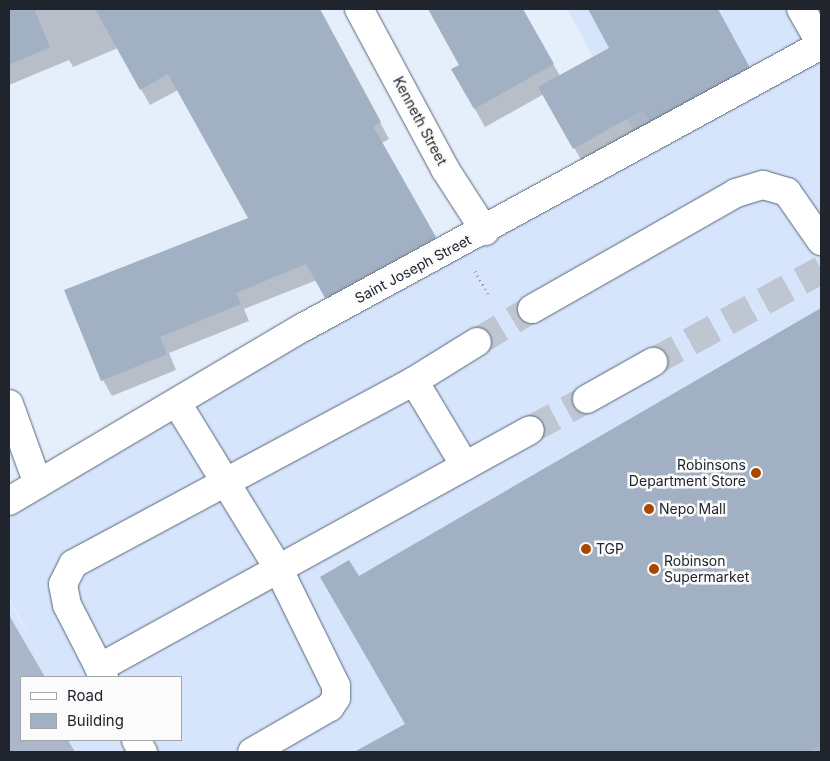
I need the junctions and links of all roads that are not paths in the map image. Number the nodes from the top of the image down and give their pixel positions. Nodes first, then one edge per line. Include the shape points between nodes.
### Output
1 (360, 9) edge
2 (801, 9) edge
3 (821, 45) edge
4 (821, 63) edge
5 (485, 231) junction
6 (821, 241) edge
7 (532, 309) tunnel mouth
8 (477, 342) tunnel mouth
9 (653, 362) tunnel mouth
10 (414, 381) junction
11 (587, 399) tunnel mouth
12 (177, 403) junction
13 (9, 404) edge
14 (530, 430) tunnel mouth
15 (466, 466) junction
16 (224, 483) junction
17 (38, 484) junction
18 (9, 501) edge
19 (278, 568) junction
20 (102, 673) edge
21 (137, 741) edge
22 (143, 752) edge
23 (252, 752) edge

1 - 5 street, Kenneth Street via 445,169
2 - 3 street
3 - 4 street
3 - 5 street, Saint Joseph Street
5 - 12 street, Saint Joseph Street via 302,328
6 - 7 street via 787,192 762,185 736,193
8 - 10 street
9 - 11 street
10 - 15 street
10 - 16 street
12 - 16 street
12 - 17 street, Saint Joseph Street
13 - 17 street
14 - 15 street
15 - 19 street
16 - 19 street
16 - 20 street via 73,564 63,584 67,605
17 - 18 street, Saint Joseph Street
19 - 20 street
19 - 23 street via 336,686 336,698 330,707
21 - 22 street

